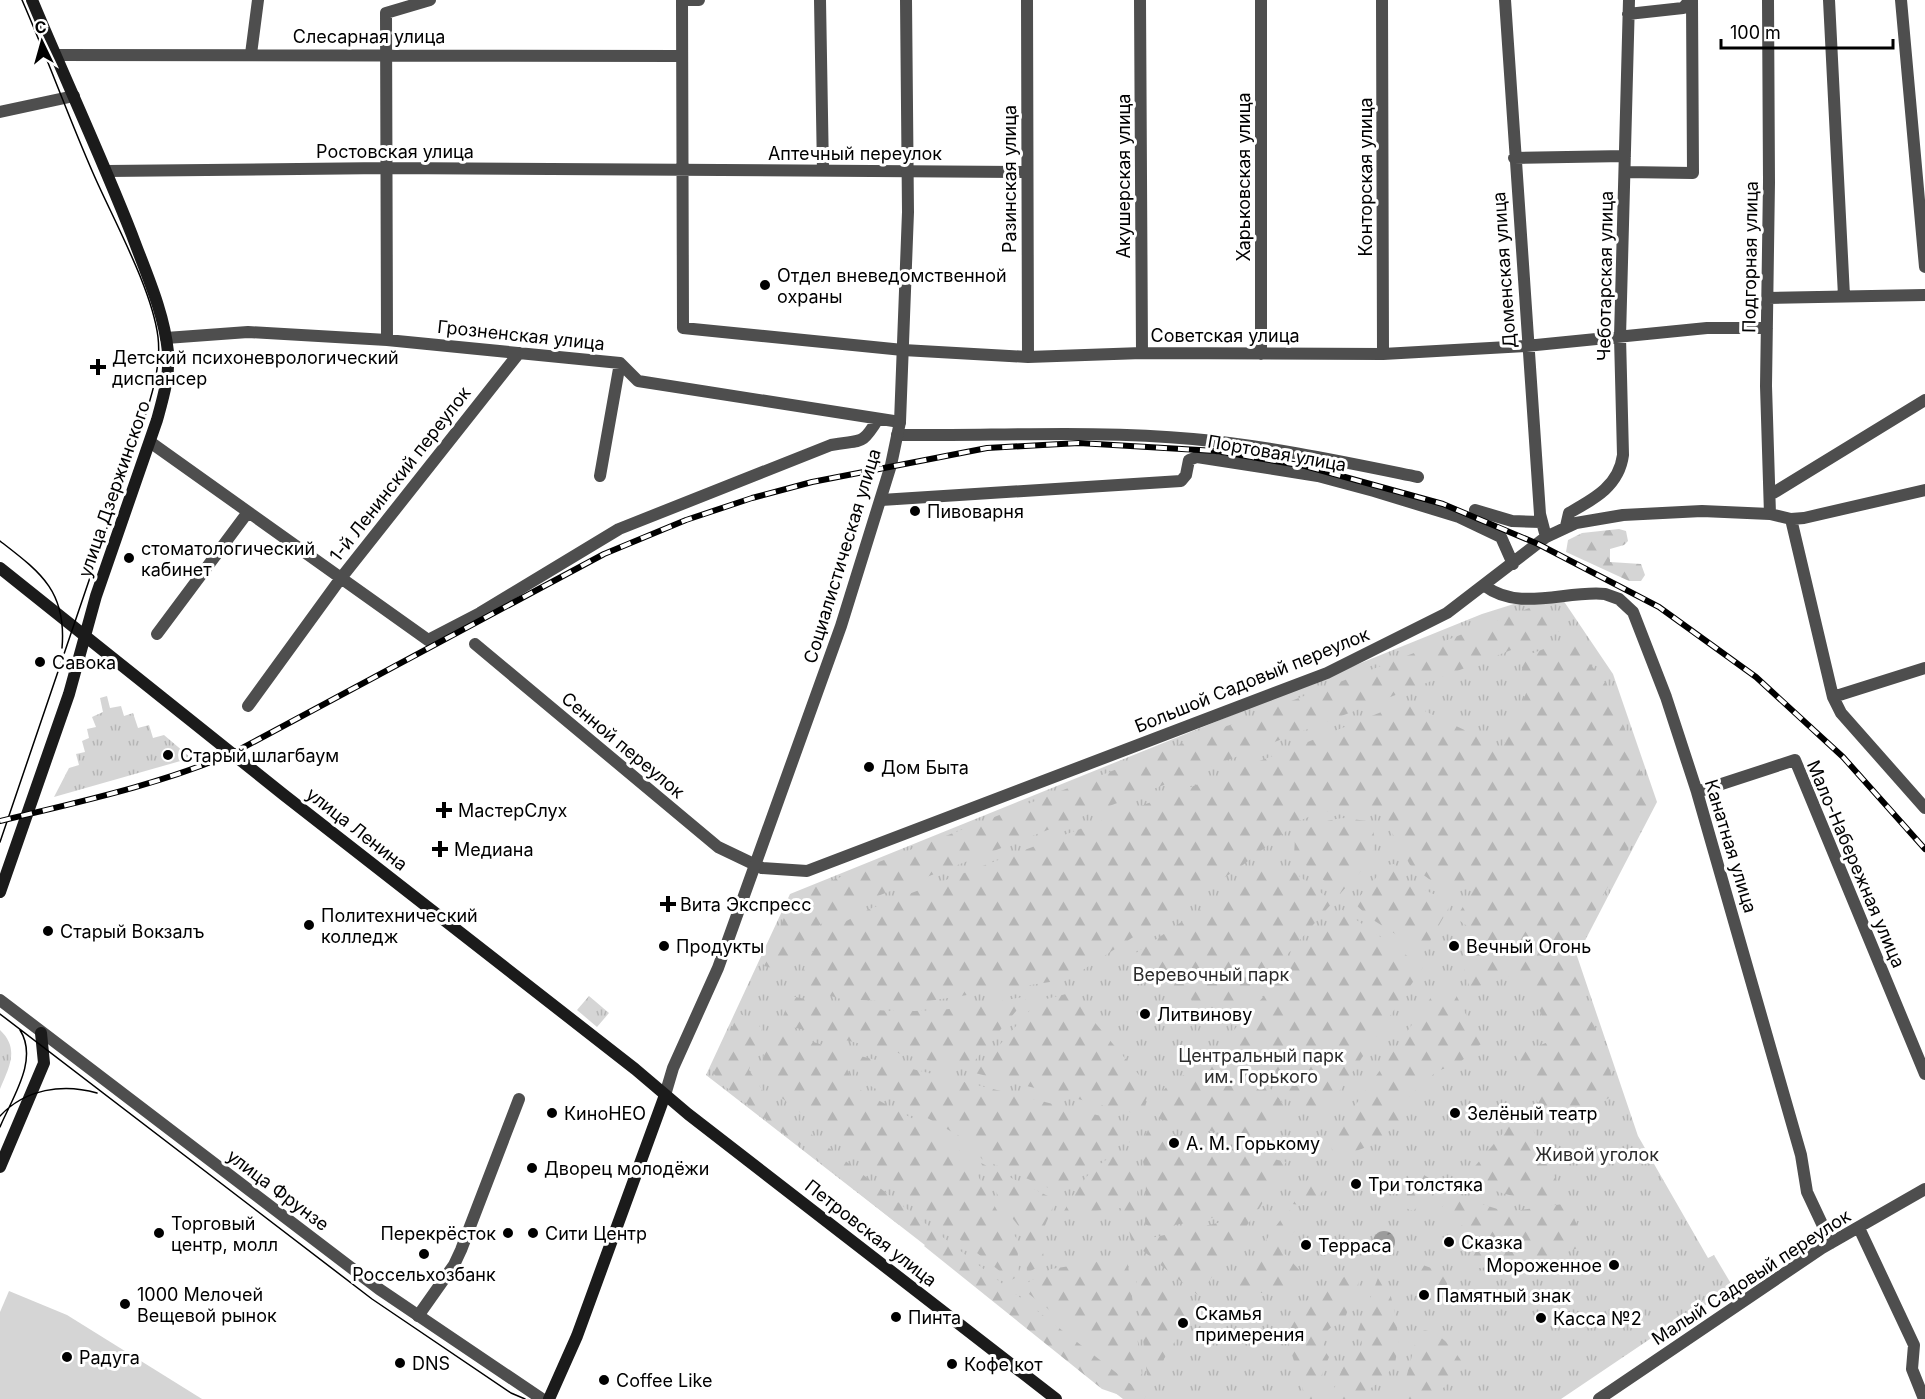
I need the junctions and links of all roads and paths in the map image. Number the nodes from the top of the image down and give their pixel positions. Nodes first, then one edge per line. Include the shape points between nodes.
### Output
1 (32, 0) edge
2 (258, 0) edge
3 (430, 0) edge
4 (682, 0) edge
5 (699, 0) edge
6 (820, 0) edge
7 (906, 0) edge
8 (1027, 0) edge
9 (1140, 0) edge
10 (1261, 0) edge
11 (1382, 0) edge
12 (1505, 0) edge
13 (1629, 0) edge
14 (1691, 0) edge
15 (1768, 0) edge
16 (1829, 0) edge
17 (1901, 0) edge
18 (1628, 14) junction
19 (251, 54) junction
20 (55, 55) junction
21 (386, 55) junction
22 (682, 56) junction
23 (74, 96) junction
24 (0, 112) edge
25 (1625, 156) junction
26 (1515, 158) junction
27 (386, 168) junction
28 (682, 170) junction
29 (107, 171) junction
30 (823, 171) junction
31 (907, 171) junction
32 (1027, 172) junction
33 (1625, 172) junction
34 (1925, 259) edge
35 (1925, 267) edge
36 (1925, 295) edge
37 (1844, 296) junction
38 (1768, 298) junction
39 (1767, 328) junction
40 (1620, 336) junction
41 (166, 338) junction
42 (387, 340) junction
43 (1526, 346) junction
44 (903, 350) junction
45 (1142, 352) junction
46 (519, 353) junction
47 (1261, 354) junction
48 (1383, 354) junction
49 (1028, 357) junction
50 (620, 363) junction
51 (1925, 400) edge
52 (878, 419) junction
53 (900, 422) junction
54 (897, 435) junction
55 (150, 442) junction
56 (600, 476) dead end
57 (1418, 477) dead end
58 (1925, 490) edge
59 (1770, 495) junction
60 (881, 500) junction
61 (1475, 510) dead end
62 (248, 512) junction
63 (1770, 514) junction
64 (1791, 519) junction
65 (1541, 522) junction
66 (1566, 526) junction
67 (1546, 537) junction
68 (1512, 564) junction
69 (0, 568) edge
70 (341, 578) junction
71 (1485, 586) junction
72 (157, 634) dead end
73 (86, 635) junction
74 (475, 644) dead end
75 (1925, 668) edge
76 (1833, 697) junction
77 (248, 706) dead end
78 (1697, 792) junction
79 (1925, 808) edge
80 (753, 866) junction
81 (0, 892) edge
82 (0, 1000) edge
83 (41, 1033) junction
84 (1925, 1074) edge
85 (665, 1095) junction
86 (519, 1099) dead end
87 (0, 1167) edge
88 (1925, 1189) edge
89 (1859, 1228) junction
90 (1831, 1243) junction
91 (418, 1316) junction
92 (542, 1399) edge
93 (549, 1399) edge
94 (1056, 1399) edge
95 (1599, 1399) edge
96 (1924, 1399) edge

1 - 20 main road, улица Дзержинского
2 - 19 street
3 - 21 street via 386,14
4 - 5 street
4 - 22 street
6 - 30 street
7 - 31 street, Социалистическая улица
8 - 32 street, Разинская улица
9 - 45 street, Акушерская улица
10 - 47 street, Харьковская улица
11 - 48 street, Конторская улица
12 - 26 street, Доменская улица
13 - 18 street, Чеботарская улица
14 - 18 street via 1683,8
14 - 33 street via 1693,173
15 - 38 street, Подгорная улица
16 - 37 street
17 - 34 street
18 - 25 street, Чеботарская улица
19 - 20 street, Слесарная улица
19 - 21 street, Слесарная улица
20 - 23 main road, улица Дзержинского
21 - 22 street, Слесарная улица
21 - 27 street
22 - 28 street
23 - 24 street
23 - 29 main road, улица Дзержинского
25 - 26 street
25 - 33 street, Чеботарская улица
26 - 43 street, Доменская улица
27 - 28 street, Ростовская улица
27 - 29 street, Ростовская улица
27 - 42 street
28 - 30 street, Аптечный переулок
28 - 44 street, Советская улица via 683,328
29 - 41 main road, улица Дзержинского
30 - 31 street, Аптечный переулок
31 - 32 street, Аптечный переулок
31 - 44 street, Социалистическая улица
32 - 49 street, Разинская улица
33 - 40 street, Чеботарская улица
34 - 35 street
36 - 37 street
37 - 38 street
38 - 39 street, Подгорная улица
39 - 40 street, Советская улица via 1707,328
39 - 59 street, Подгорная улица
40 - 43 street, Советская улица
40 - 66 street, Чеботарская улица via 1622,461 1601,494 1566,516
41 - 42 street, Грозненская улица via 248,332
41 - 55 main road, улица Дзержинского via 168,375
42 - 46 street, Грозненская улица
43 - 48 street, Советская улица
43 - 65 street, Доменская улица
44 - 49 street, Советская улица
44 - 53 street, Социалистическая улица
45 - 47 street, Советская улица
45 - 49 street, Советская улица
46 - 50 street, Грозненская улица
46 - 70 street, 1-й Ленинский переулок
47 - 48 street, Советская улица
50 - 52 street, Грозненская улица via 638,381
50 - 56 street
51 - 59 street
52 - 53 street, Грозненская улица
52 - 70 street via 861,441 831,445 619,529 428,640
53 - 54 street, Социалистическая улица
54 - 57 street, Портовая улица via 1192,439
54 - 60 street, Социалистическая улица
55 - 62 street
55 - 73 main road, улица Дзержинского
58 - 64 street, Большой Садовый переулок
59 - 63 street, Подгорная улица
60 - 68 street, Портовая улица via 1181,481 1189,460 1197,457 1318,476 1459,517 1498,535
60 - 80 street, Социалистическая улица via 841,626
61 - 65 street via 1512,521
62 - 70 street
62 - 72 street
63 - 64 street, Большой Садовый переулок
63 - 66 street, Большой Садовый переулок via 1702,511 1623,515
64 - 76 street
65 - 67 street, Доменская улица
66 - 67 street, Большой Садовый переулок
67 - 68 street, Большой Садовый переулок
68 - 71 street, Большой Садовый переулок
69 - 73 main road, улица Ленина
70 - 77 street, 1-й Ленинский переулок
71 - 78 street, Канатная улица via 1498,595 1513,598 1605,594 1628,606 1666,697
71 - 80 street, Большой Садовый переулок via 1415,631 1327,673 824,866 796,872
73 - 81 main road, улица Дзержинского
73 - 85 main road, улица Ленина
74 - 80 street, Сенной переулок via 718,847
75 - 76 street
76 - 79 street via 1841,713
78 - 84 street, Мало-Набережная улица via 1795,760
78 - 90 street, Канатная улица via 1798,1144 1807,1192
80 - 85 street, Социалистическая улица via 718,968 673,1068
82 - 83 street, улица Фрунзе
83 - 87 main road via 44,1062
83 - 91 street, улица Фрунзе
85 - 93 main road via 577,1336
85 - 94 main road, Петровская улица
86 - 91 street via 458,1258
88 - 89 street, Малый Садовый переулок
89 - 90 street, Малый Садовый переулок
89 - 96 street via 1914,1345 1912,1369
90 - 95 street, Малый Садовый переулок
91 - 92 street, улица Фрунзе

